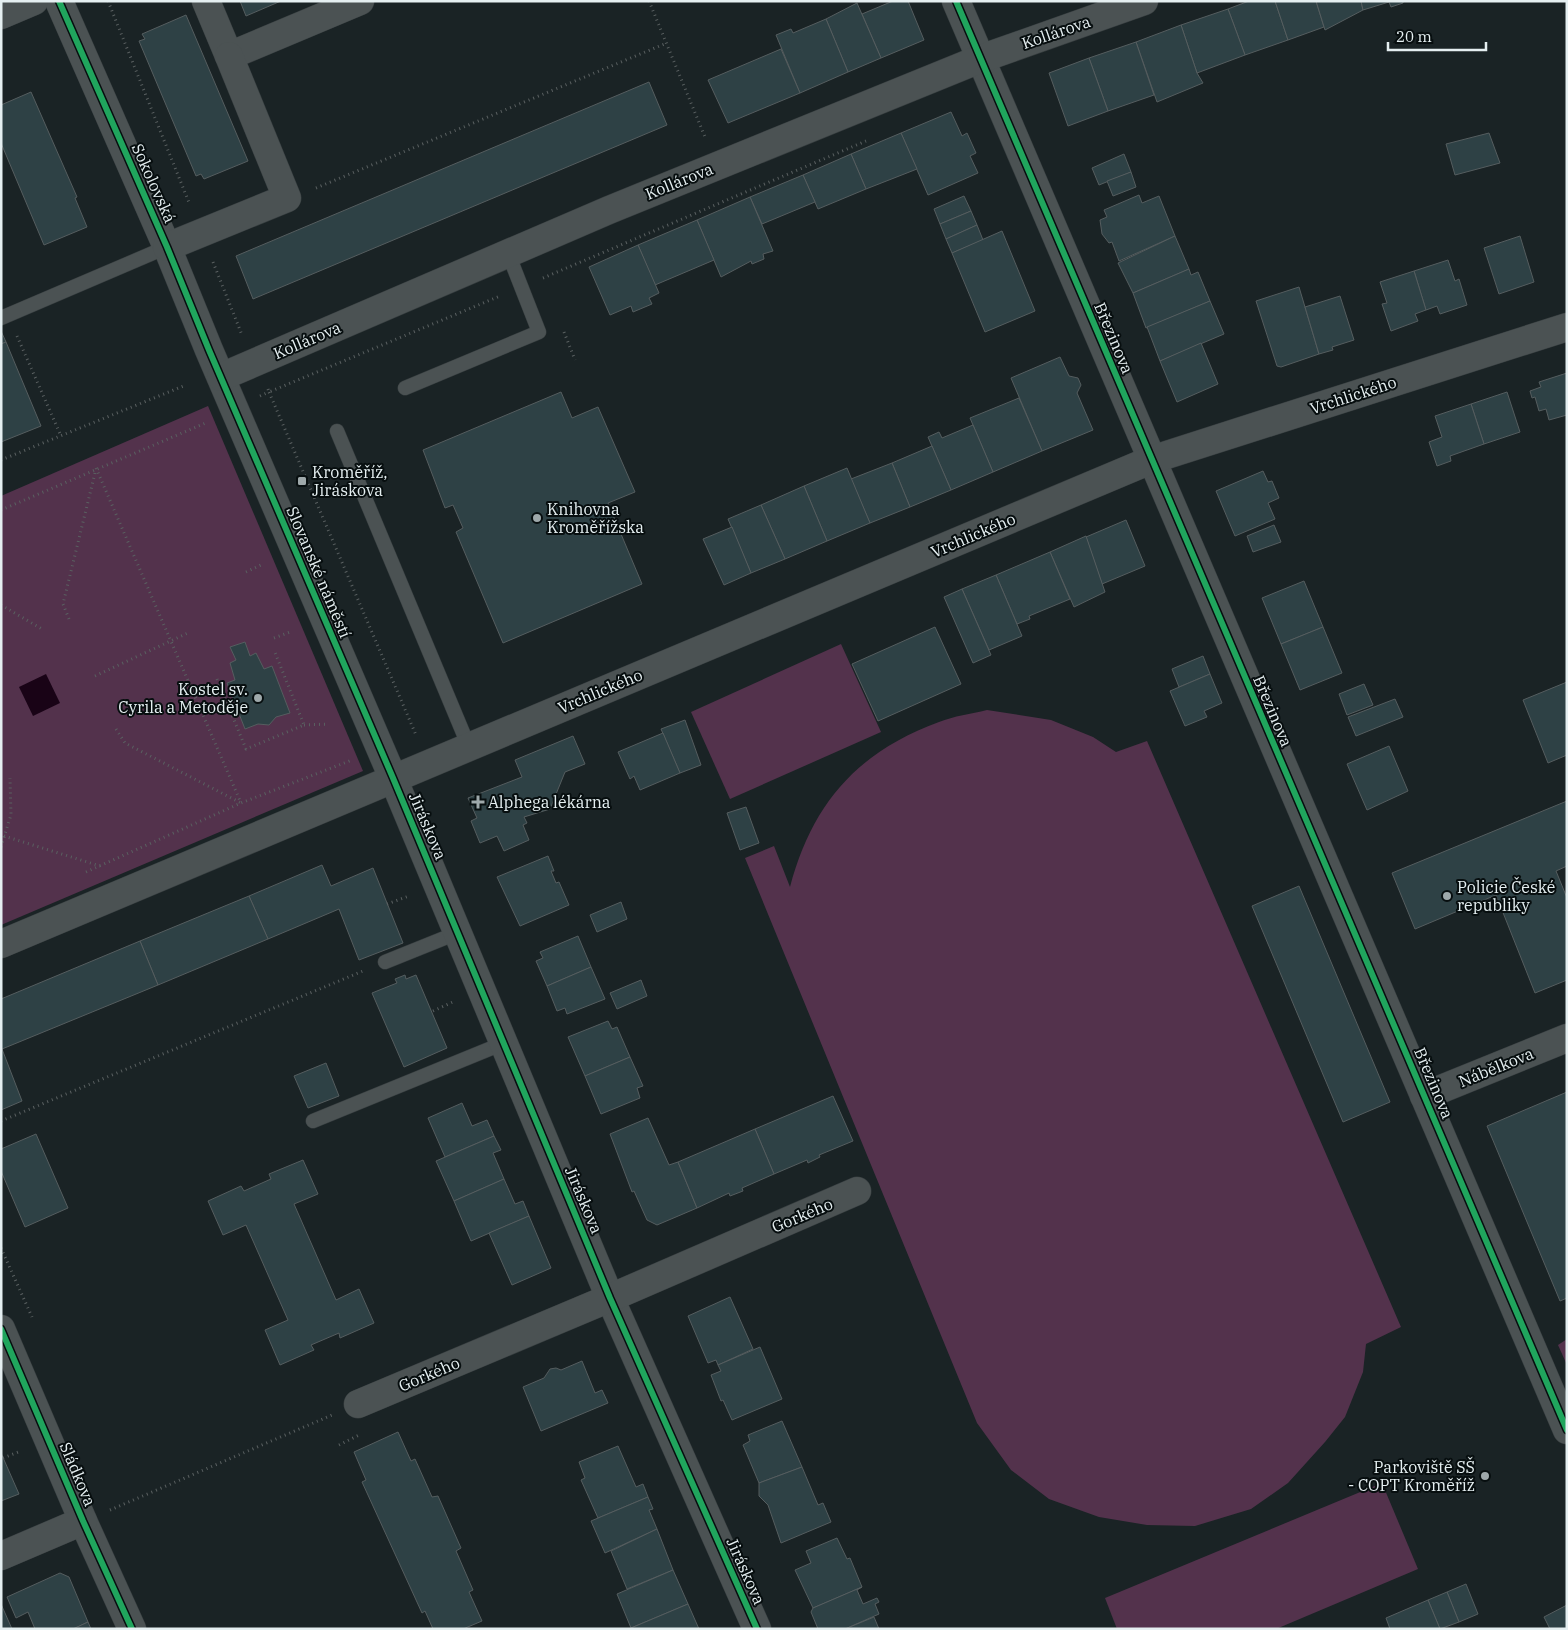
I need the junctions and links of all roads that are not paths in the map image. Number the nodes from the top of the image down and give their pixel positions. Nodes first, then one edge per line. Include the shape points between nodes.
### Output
1 (34, 1) edge
2 (59, 1) edge
3 (206, 1) edge
4 (360, 1) edge
5 (956, 1) edge
6 (1144, 1) edge
7 (1, 15) edge
8 (229, 56) junction
9 (980, 59) junction
10 (168, 247) junction
11 (508, 253) junction
12 (4, 316) edge
13 (1567, 327) edge
14 (221, 377) junction
15 (405, 388) dead end
16 (337, 431) dead end
17 (1151, 460) junction
18 (469, 746) junction
19 (393, 778) junction
20 (457, 933) junction
21 (1, 944) edge
22 (384, 962) road end
23 (1567, 1038) edge
24 (504, 1044) junction
25 (1424, 1096) junction
26 (313, 1121) dead end
27 (857, 1191) dead end
28 (610, 1298) junction
29 (1, 1329) edge
30 (358, 1404) road end
31 (1567, 1430) edge
32 (83, 1521) junction
33 (1, 1556) edge
34 (132, 1629) edge
35 (757, 1629) edge

1 - 7 street
2 - 10 street, Sokolovská
3 - 8 street
4 - 8 street
5 - 9 street, Březinova
6 - 9 street, Kollárova
8 - 10 street via 287,198
9 - 11 street, Kollárova
9 - 17 street, Březinova
10 - 12 lane
10 - 14 street, Sokolovská
11 - 14 street, Kollárova
11 - 15 lane via 539,332
13 - 17 street, Vrchlického
14 - 19 street, Slovanské náměstí
16 - 18 lane
17 - 18 street, Vrchlického
17 - 25 street, Březinova
18 - 19 street, Vrchlického
19 - 20 street, Jiráskova
19 - 21 street
20 - 22 lane
20 - 24 street, Jiráskova
23 - 25 street, Nábělkova
24 - 26 lane
24 - 28 street, Jiráskova
25 - 31 street, Březinova
27 - 28 street, Gorkého
28 - 30 street, Gorkého
28 - 35 street, Jiráskova
29 - 32 street, Sládkova
32 - 33 street
32 - 34 street, Sládkova

